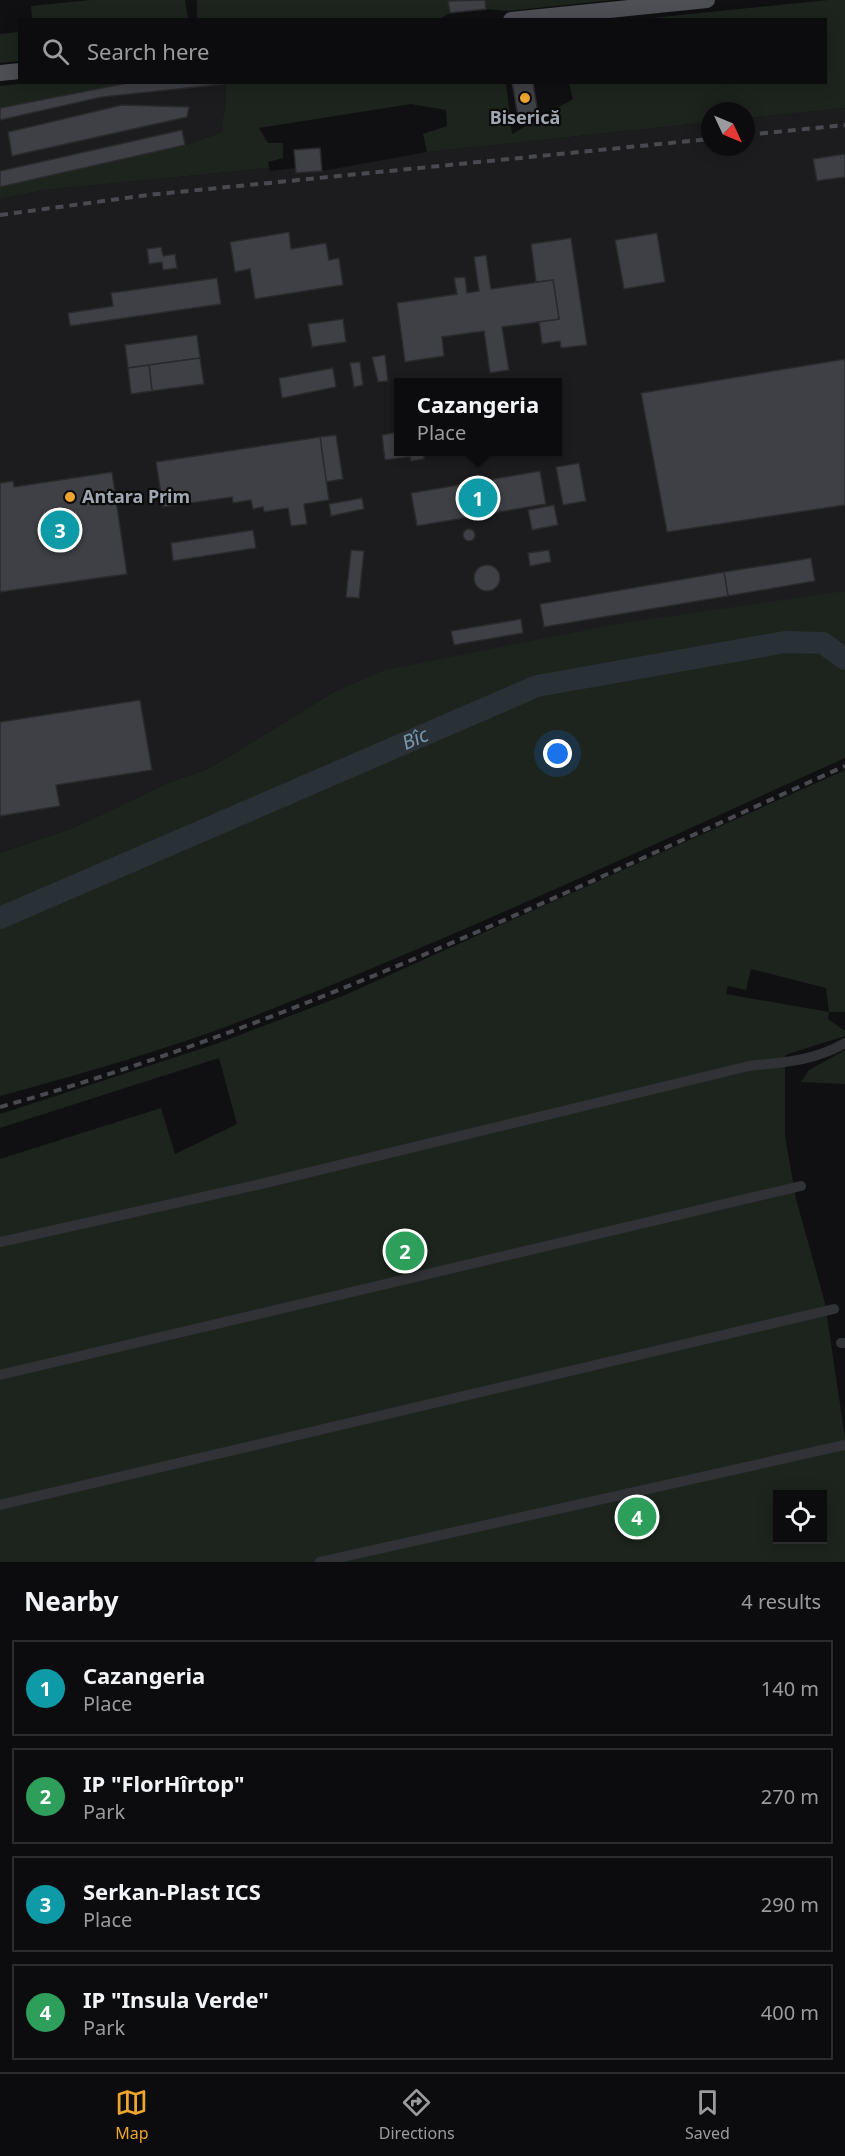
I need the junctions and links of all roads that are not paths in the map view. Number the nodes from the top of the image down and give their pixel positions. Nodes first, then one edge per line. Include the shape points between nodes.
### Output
1 (706, 0) edge
2 (530, 18) edge
3 (18, 71) edge
4 (0, 73) edge
5 (845, 1043) edge
6 (801, 1186) dead end
7 (0, 1242) edge
8 (834, 1309) dead end
9 (0, 1375) edge
10 (845, 1445) edge
11 (0, 1505) edge
12 (320, 1562) edge

1 - 2 main road
3 - 4 main road
5 - 7 street via 799,1062 749,1066 261,1184
6 - 9 street
8 - 11 street
10 - 12 street

